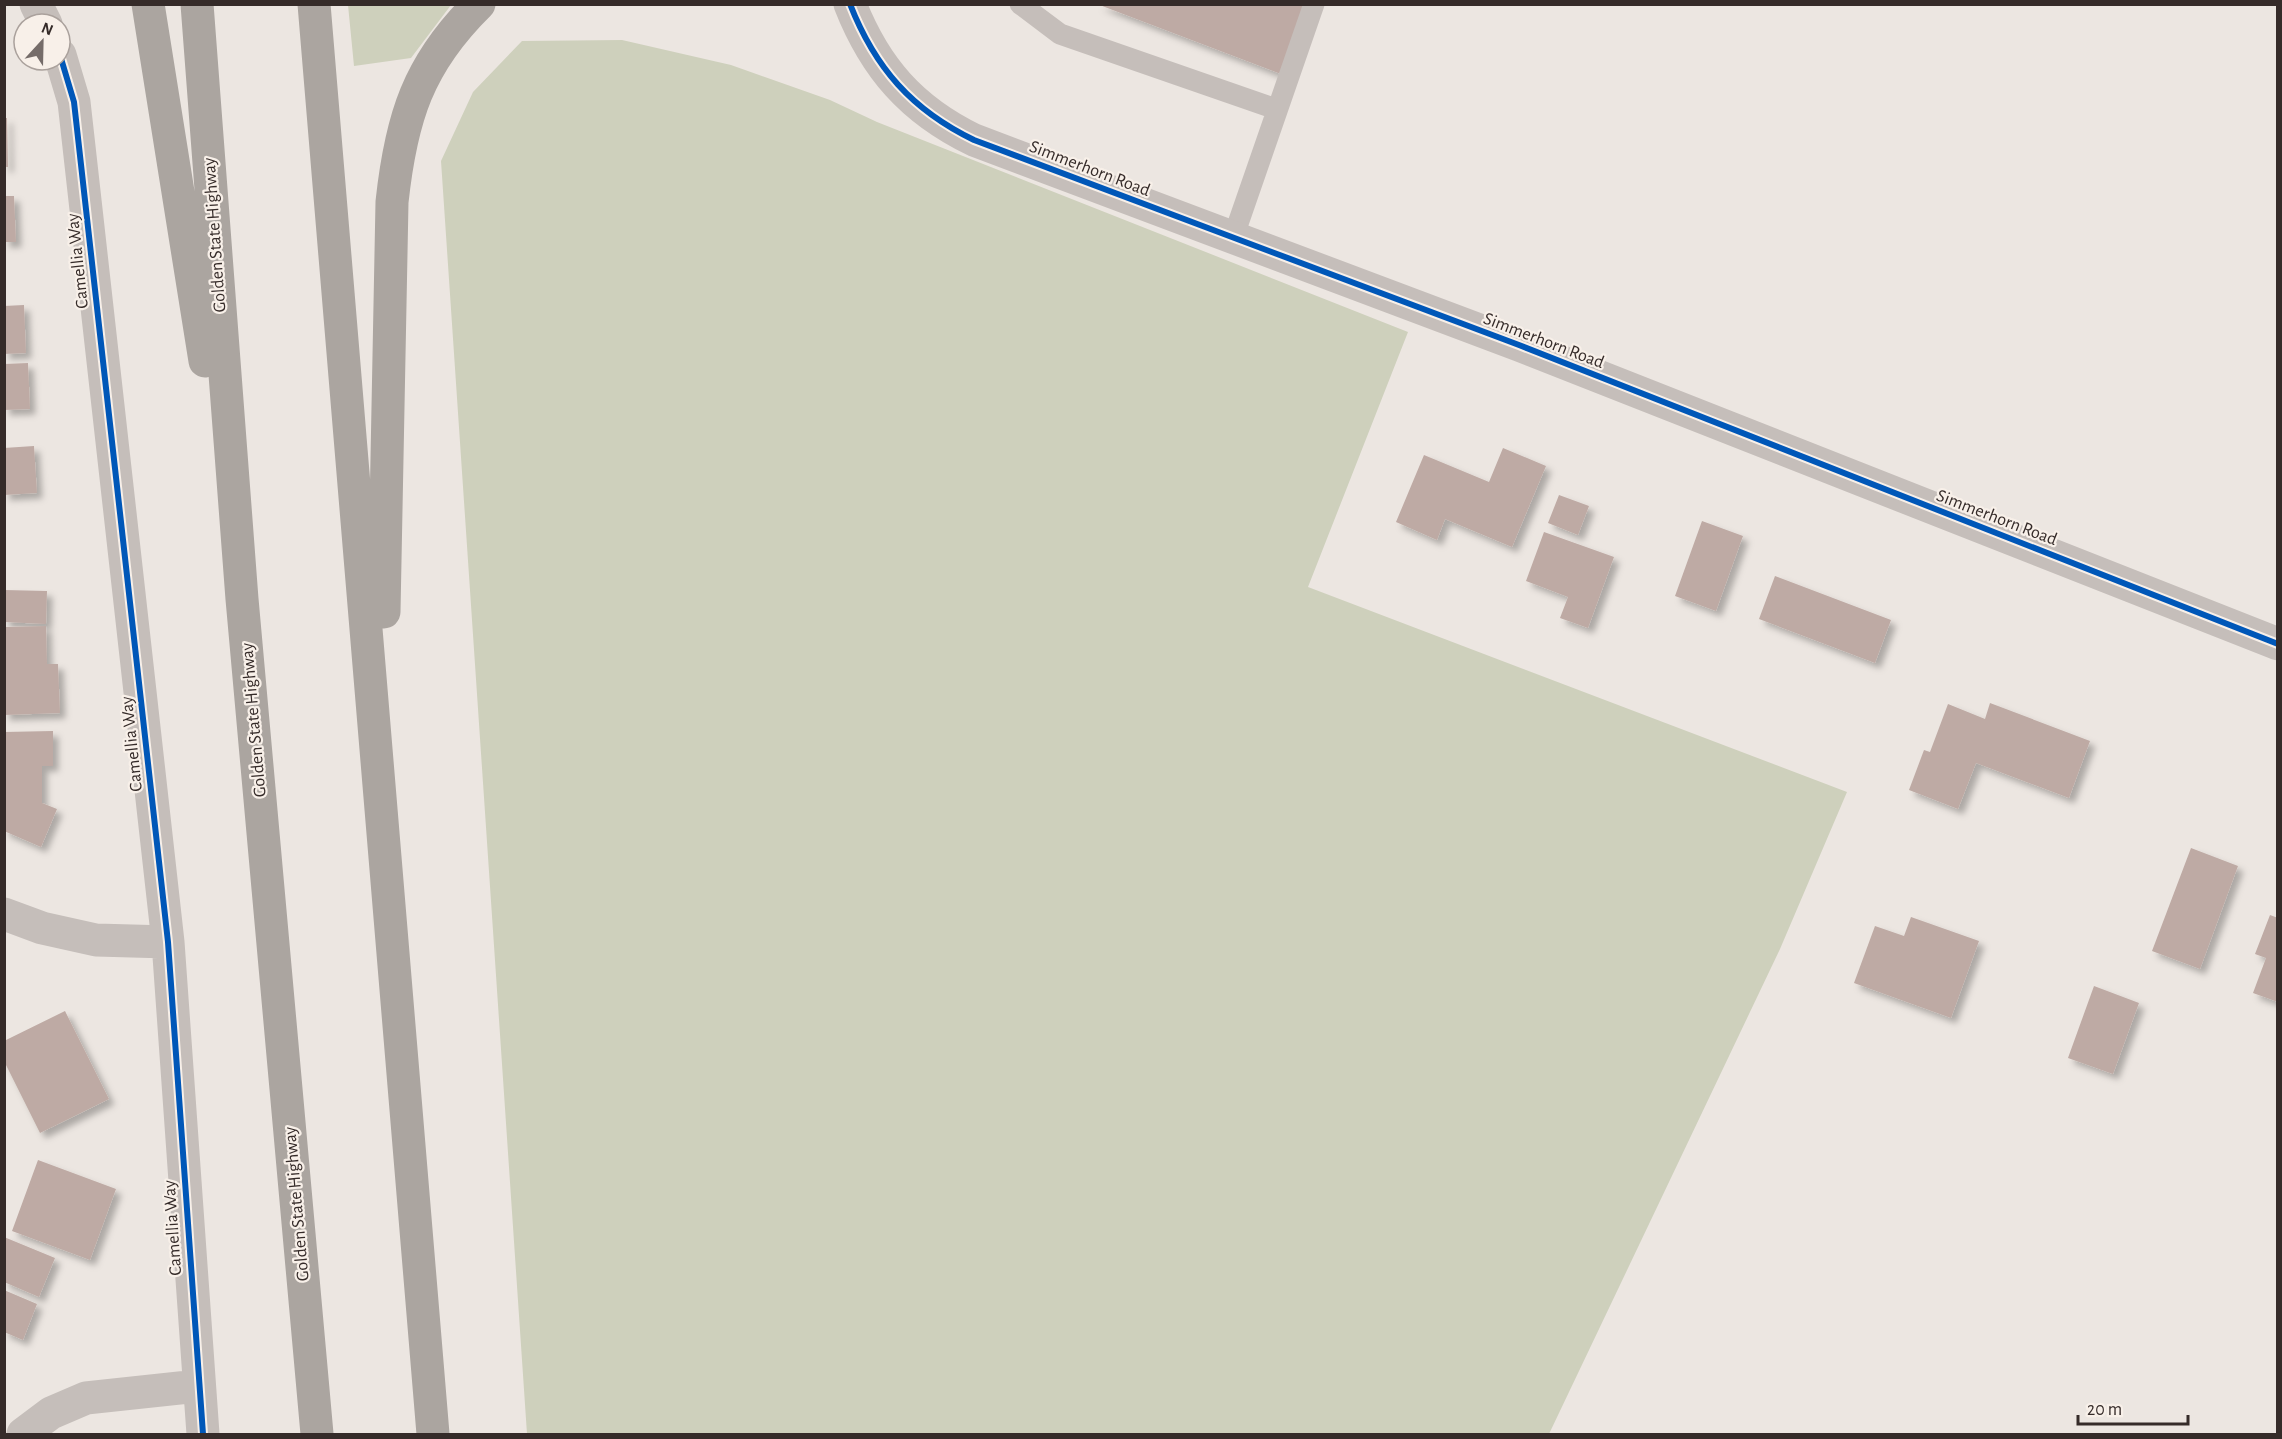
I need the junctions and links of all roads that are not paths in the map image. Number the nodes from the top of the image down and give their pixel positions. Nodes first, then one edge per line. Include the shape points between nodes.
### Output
1 (148, 4) edge
2 (197, 4) edge
3 (314, 4) edge
4 (479, 4) edge
5 (850, 4) edge
6 (1020, 4) edge
7 (1314, 4) edge
8 (65, 72) edge
9 (1276, 109) junction
10 (1233, 238) junction
11 (242, 599) junction
12 (2277, 644) edge
13 (380, 791) junction
14 (4, 914) edge
15 (168, 942) junction
16 (198, 1386) junction
17 (23, 1434) edge
18 (203, 1434) edge
19 (317, 1434) edge
20 (433, 1434) edge

1 - 11 highway
2 - 11 highway, Golden State Highway
3 - 13 highway
4 - 13 highway via 424,73 406,118 396,165
5 - 10 street, Simmerhorn Road via 864,39 893,81 917,104 959,133
6 - 9 lane via 1060,34
7 - 9 lane
8 - 15 street, Camellia Way via 74,102
9 - 10 lane
10 - 12 street, Simmerhorn Road via 1519,345
11 - 19 highway, Golden State Highway
13 - 20 highway
14 - 15 street via 42,928 96,940
15 - 16 street, Camellia Way
16 - 17 street via 86,1398 51,1413
16 - 18 street, Camellia Way

